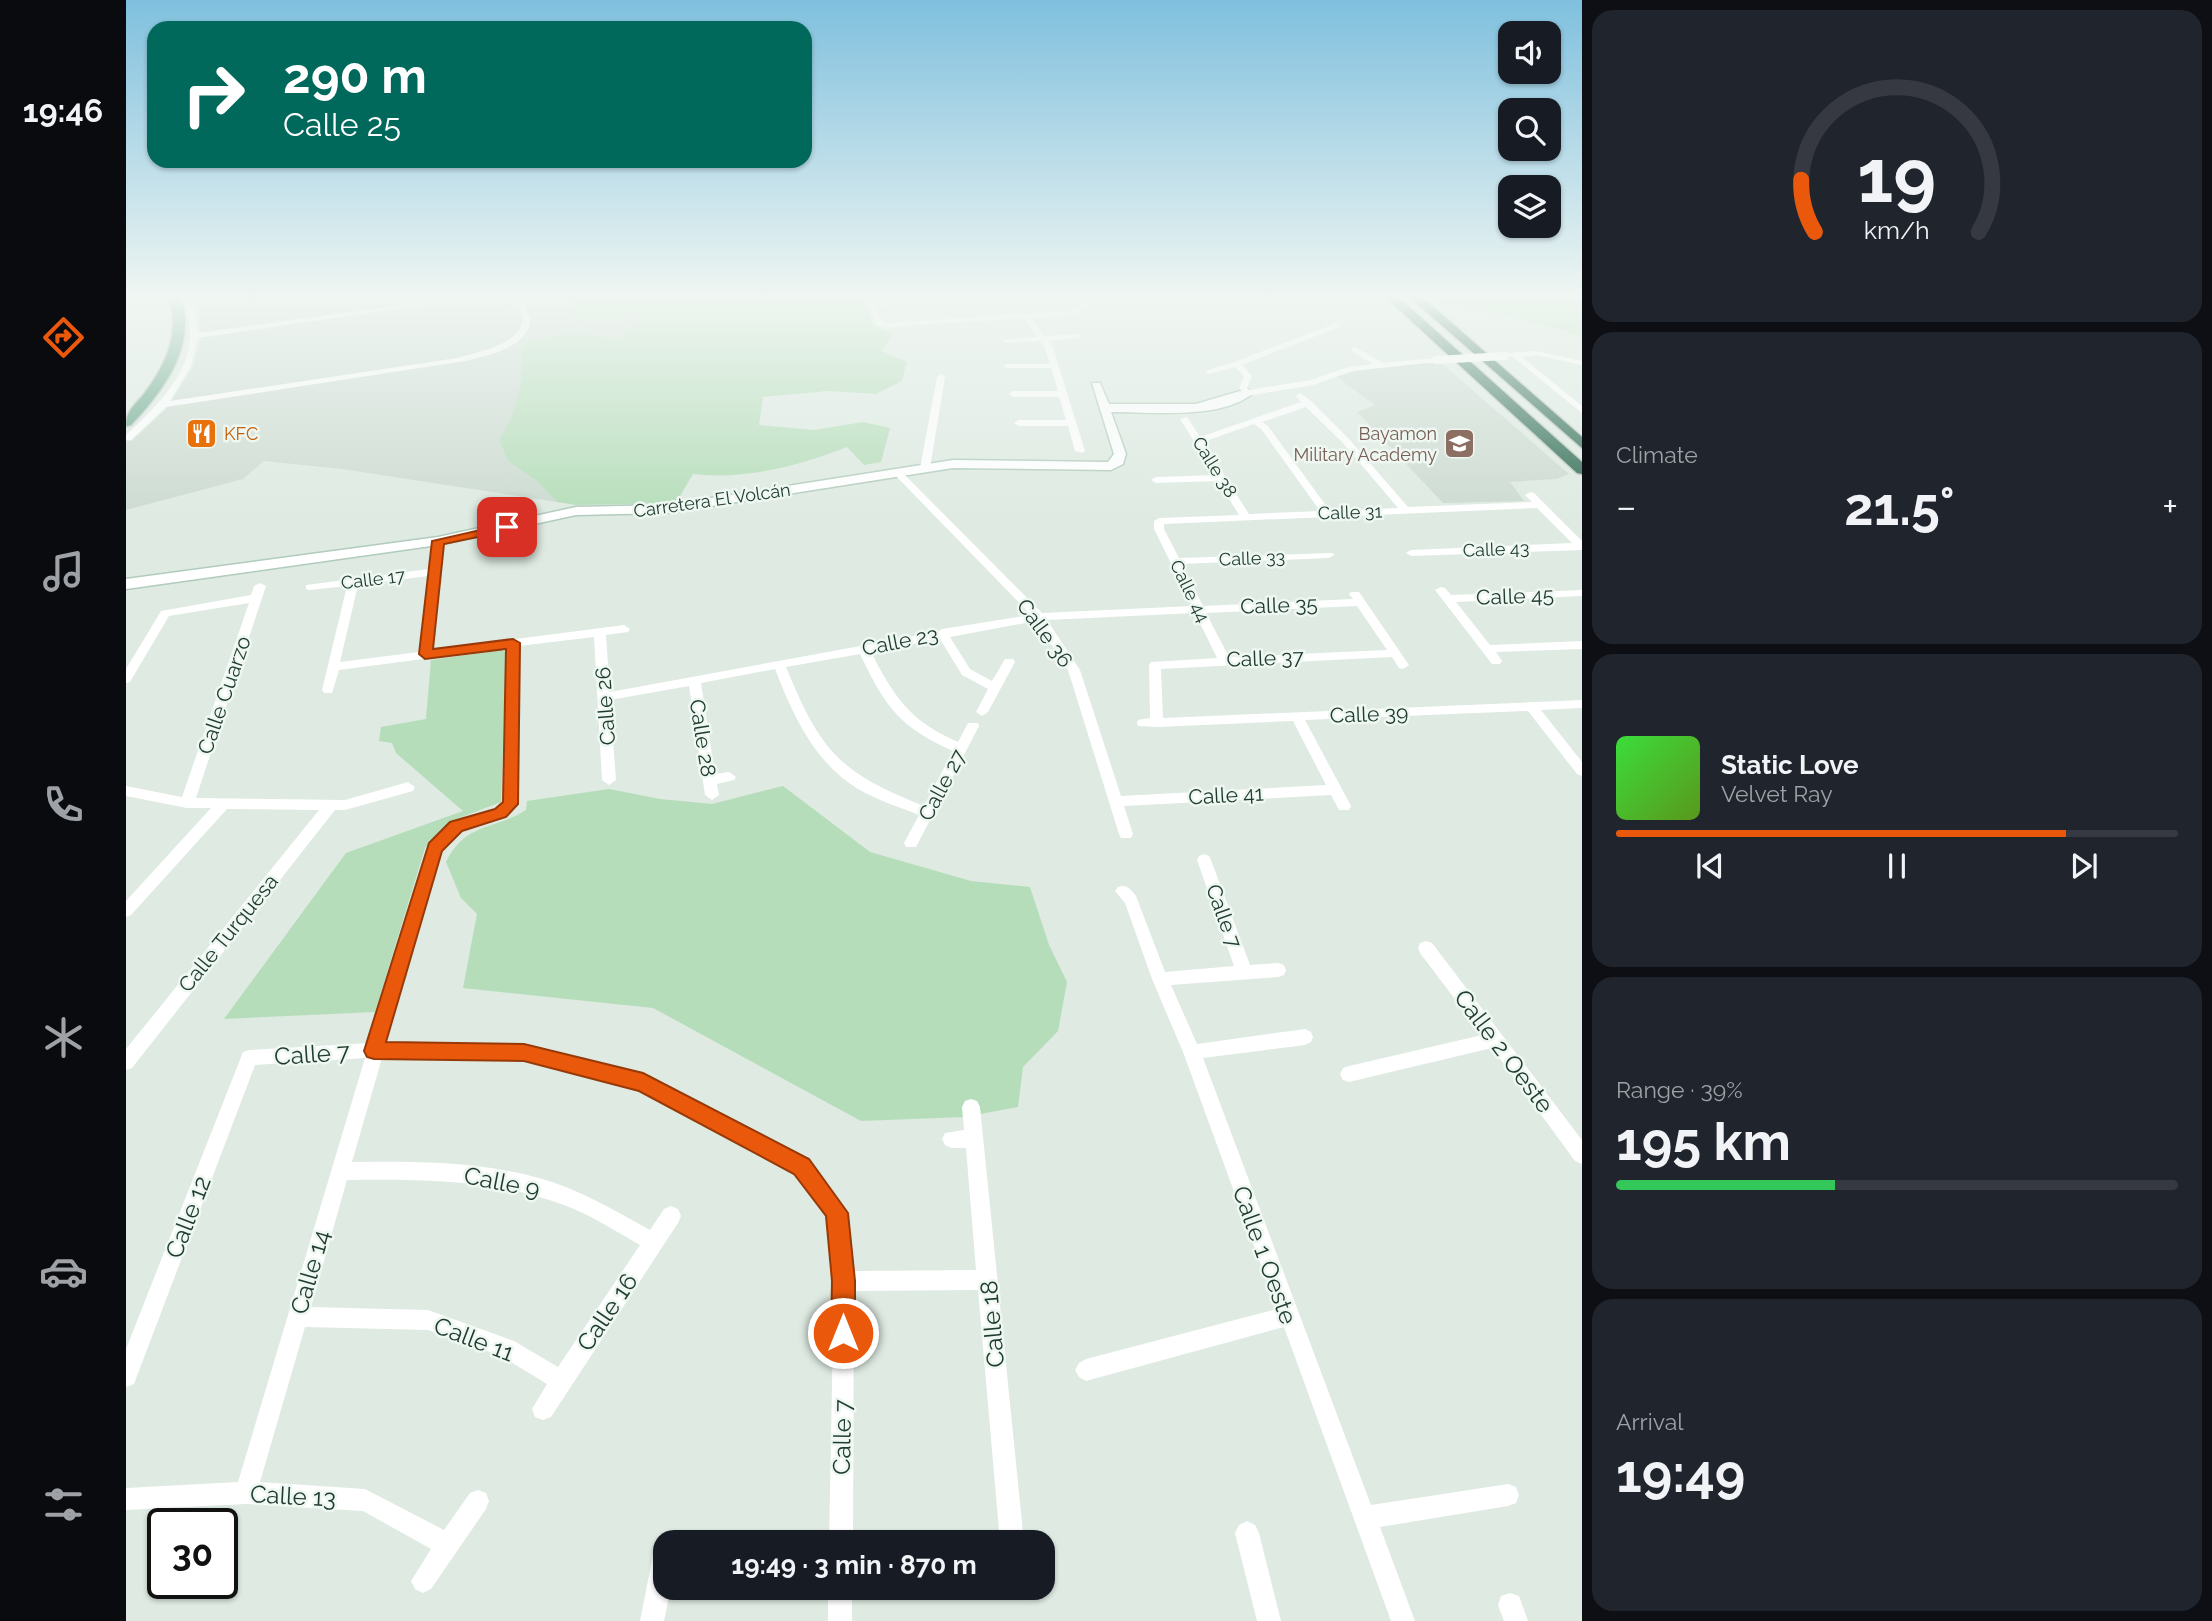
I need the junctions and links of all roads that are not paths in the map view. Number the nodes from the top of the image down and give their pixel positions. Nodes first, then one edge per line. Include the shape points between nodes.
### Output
1 (155, 371) edge
2 (166, 371) edge
3 (185, 371) edge
4 (387, 371) edge
5 (1055, 371) edge
6 (1243, 371) edge
7 (1346, 371) edge
8 (1472, 371) edge
9 (1486, 371) edge
10 (1499, 371) edge
11 (1530, 371) edge
12 (941, 377) dead end
13 (1096, 385) dead end
14 (1247, 393) junction
15 (1013, 394) dead end
16 (1061, 394) junction
17 (163, 405) junction
18 (1105, 408) junction
19 (126, 409) edge
20 (1582, 410) edge
21 (1184, 419) dead end
22 (1255, 421) junction
23 (126, 422) edge
24 (1019, 423) dead end
25 (1070, 423) junction
26 (128, 438) dead end
27 (1199, 440) junction
28 (1582, 444) edge
29 (1080, 451) dead end
30 (1582, 457) edge
31 (925, 468) junction
32 (1582, 470) edge
33 (897, 472) junction
34 (1164, 478) dead end
35 (1222, 478) junction
36 (1530, 495) dead end
37 (1540, 505) junction
38 (1405, 510) junction
39 (1325, 513) junction
40 (1245, 516) junction
41 (1159, 521) joint
42 (438, 541) junction
43 (1581, 547) edge
44 (1411, 553) dead end
45 (1329, 555) dead end
46 (1175, 561) junction
47 (435, 572) junction
48 (353, 582) junction
49 (126, 584) edge
50 (310, 587) dead end
51 (1582, 593) edge
52 (1198, 608) junction
53 (1040, 617) junction
54 (624, 629) dead end
55 (600, 632) junction
56 (942, 633) junction
57 (513, 643) junction
58 (1582, 645) edge
59 (863, 648) junction
60 (142, 649) junction
61 (1487, 649) junction
62 (126, 653) edge
63 (1395, 653) junction
64 (425, 654) junction
65 (1224, 660) junction
66 (1009, 662) dead end
67 (1496, 662) dead end
68 (779, 664) junction
69 (1403, 666) dead end
70 (334, 667) junction
71 (126, 679) edge
72 (694, 681) junction
73 (995, 688) junction
74 (328, 690) dead end
75 (604, 697) junction
76 (1582, 704) edge
77 (1532, 706) junction
78 (982, 712) dead end
79 (1297, 717) junction
80 (1150, 723) joint
81 (973, 726) dead end
82 (961, 749) junction
83 (1582, 771) edge
84 (729, 777) dead end
85 (609, 779) dead end
86 (408, 786) dead end
87 (1336, 790) junction
88 (126, 791) edge
89 (1117, 801) junction
90 (187, 803) junction
91 (224, 803) junction
92 (331, 805) junction
93 (1344, 806) dead end
94 (927, 813) junction
95 (1126, 834) dead end
96 (911, 843) dead end
97 (1204, 860) dead end
98 (1123, 891) dead end
99 (126, 911) edge
100 (1426, 948) dead end
101 (1278, 970) dead end
102 (1244, 972) junction
103 (1160, 979) junction
104 (1305, 1037) dead end
105 (1495, 1040) junction
106 (374, 1051) junction
107 (1192, 1052) junction
108 (249, 1058) joint
109 (126, 1062) edge
110 (1349, 1074) dead end
111 (971, 1107) dead end
112 (951, 1139) dead end
113 (974, 1139) junction
114 (1582, 1155) edge
115 (338, 1171) junction
116 (671, 1216) dead end
117 (653, 1242) junction
118 (987, 1280) junction
119 (844, 1281) junction
120 (1288, 1316) junction
121 (297, 1317) junction
122 (1086, 1370) dead end
123 (126, 1376) edge
124 (561, 1381) junction
125 (543, 1409) dead end
126 (246, 1493) junction
127 (1508, 1495) dead end
128 (126, 1499) edge
129 (478, 1501) dead end
130 (1363, 1518) junction
131 (841, 1530) edge
132 (1011, 1530) edge
133 (1247, 1533) dead end
134 (448, 1545) junction
135 (423, 1581) dead end
136 (656, 1600) edge
137 (840, 1600) edge
138 (652, 1621) edge
139 (840, 1621) edge
140 (1269, 1621) edge
141 (1403, 1621) edge

1 - 19 main road
2 - 23 main road via 151,396
3 - 17 street
4 - 17 street
5 - 16 street
6 - 14 street via 1248,376 1243,388
7 - 14 street via 1314,382
8 - 32 highway
9 - 30 highway
10 - 28 highway
11 - 20 street
12 - 31 street
13 - 18 street, Carretera El Volcán
14 - 18 street via 1204,407
15 - 16 street
16 - 25 street
17 - 26 street
18 - 31 street, Carretera El Volcán via 1120,454 1111,466 977,462
21 - 27 street, Calle 38
22 - 27 street
22 - 38 street via 1304,399
22 - 39 street via 1265,428
24 - 25 street
25 - 29 street
27 - 35 street, Calle 38
31 - 33 street, Carretera El Volcán
33 - 42 street, Carretera El Volcán via 667,509 576,511
33 - 53 street, Calle 36
34 - 35 street
35 - 40 street, Calle 38
36 - 37 street
37 - 38 street, Calle 31
37 - 43 street
38 - 39 street, Calle 31
39 - 40 street, Calle 31
40 - 41 street, Calle 31
41 - 46 street, Calle 44
42 - 47 street
42 - 49 street, Carretera El Volcán
43 - 44 street, Calle 43
45 - 46 street, Calle 33
46 - 52 street, Calle 44
47 - 48 street, Calle 17
47 - 64 street
48 - 50 street, Calle 17
48 - 70 street
51 - 61 street, Calle 45 via 1444,594
52 - 53 street, Calle 23
52 - 63 street, Calle 35 via 1357,597
52 - 65 street, Calle 44
53 - 56 street, Calle 23
53 - 89 street, Calle 36 via 1074,670
54 - 55 street
55 - 57 street
55 - 75 street, Calle 26
56 - 59 street, Calle 23
56 - 73 street via 966,672
57 - 64 street
57 - 106 street, Calle 14 via 510,804 500,813 456,827 435,848
58 - 61 street
59 - 68 street, Calle 23
59 - 82 street via 890,702 906,720 925,735
60 - 62 street
60 - 71 street
60 - 90 street, Calle Cuarzo via 165,613 258,592
61 - 67 street
63 - 65 street, Calle 37
63 - 69 street
64 - 70 street
65 - 80 street, Calle 37 via 1155,665
66 - 73 street
68 - 72 street, Calle 23
68 - 94 street via 802,721 827,757 861,784
70 - 74 street
72 - 75 street, Calle 23
72 - 84 street, Calle 28 via 710,787
73 - 78 street
75 - 85 street, Calle 26
76 - 77 street, Calle 39
77 - 79 street, Calle 39
77 - 83 street
79 - 80 street, Calle 39
79 - 87 street
81 - 82 street, Calle 27
82 - 94 street, Calle 27
86 - 92 street
87 - 89 street, Calle 41
87 - 93 street
88 - 90 street
89 - 95 street, Calle 36
90 - 91 street
91 - 92 street
91 - 99 street
92 - 109 street, Calle Turquesa
94 - 96 street, Calle 27
97 - 102 street, Calle 7
98 - 103 street, Calle 1 Oeste via 1131,900
100 - 105 street, Calle 2 Oeste
101 - 102 street
102 - 103 street, Calle 7
103 - 107 street, Calle 1 Oeste
104 - 107 street
105 - 110 street
105 - 114 street, Calle 2 Oeste
106 - 108 street, Calle 7
106 - 115 street, Calle 14
106 - 119 street, Calle 7 via 524,1052 643,1082 802,1166 837,1213
107 - 120 street, Calle 1 Oeste
108 - 123 street, Calle 12
111 - 113 street, Calle 18
112 - 113 street
113 - 118 street, Calle 18
115 - 117 street, Calle 9 via 435,1169 517,1182 567,1197
115 - 121 street, Calle 14
116 - 117 street, Calle 16
117 - 124 street, Calle 16
118 - 119 street
118 - 132 street, Calle 18
119 - 131 street, Calle 7
120 - 122 street
120 - 130 street, Calle 1 Oeste
121 - 124 street, Calle 11 via 428,1320 508,1348
121 - 126 street, Calle 14
124 - 125 street, Calle 16
126 - 128 street, Calle 13
126 - 134 street, Calle 13 via 365,1500
127 - 130 street
129 - 134 street
130 - 141 street, Calle 1 Oeste
133 - 140 street
134 - 135 street
136 - 138 street
137 - 139 street

